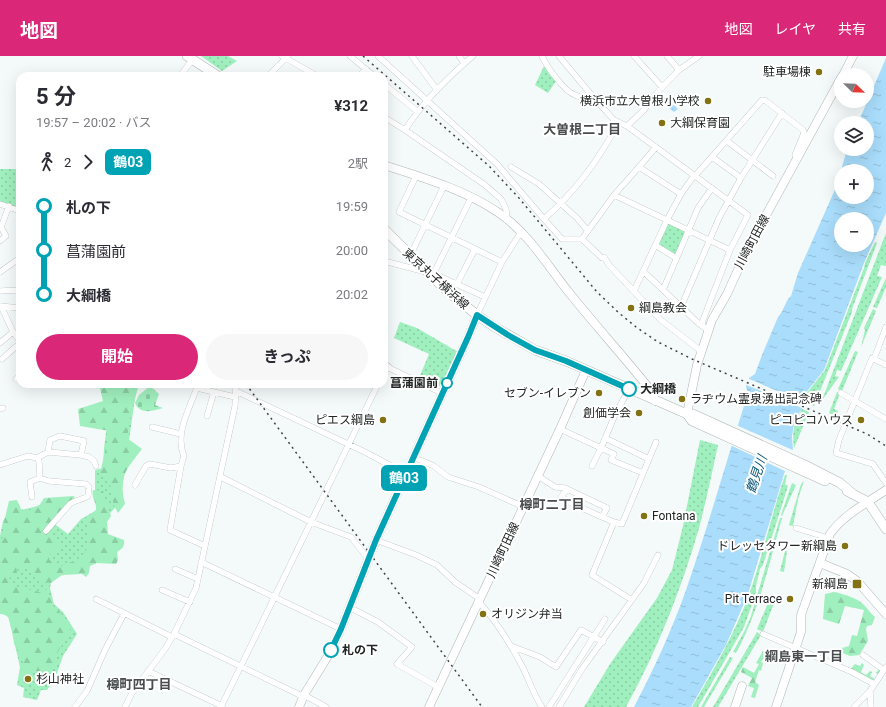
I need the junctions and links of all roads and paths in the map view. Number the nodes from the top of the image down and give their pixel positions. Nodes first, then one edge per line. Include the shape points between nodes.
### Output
1 (350, 56) edge
2 (378, 56) edge
3 (412, 56) edge
4 (459, 56) edge
5 (473, 56) edge
6 (542, 56) edge
7 (559, 56) edge
8 (634, 56) edge
9 (667, 56) edge
10 (699, 56) edge
11 (853, 56) edge
12 (190, 57) edge
13 (285, 57) edge
14 (464, 63) junction
15 (847, 68) edge
16 (366, 69) junction
17 (679, 70) junction
18 (182, 72) edge
19 (212, 72) edge
20 (272, 72) edge
21 (310, 72) edge
22 (363, 72) edge
23 (369, 72) edge
24 (388, 87) edge
25 (662, 87) junction
26 (437, 90) junction
27 (834, 91) edge
28 (594, 98) junction
29 (427, 100) junction
30 (417, 111) junction
31 (782, 113) junction
32 (388, 119) edge
33 (618, 123) junction
34 (627, 126) junction
35 (405, 130) junction
36 (727, 141) junction
37 (656, 147) junction
38 (712, 157) junction
39 (752, 160) junction
40 (795, 163) junction
41 (388, 166) edge
42 (511, 167) dead end
43 (639, 167) junction
44 (416, 176) junction
45 (695, 176) junction
46 (773, 176) dead end
47 (741, 178) junction
48 (444, 186) junction
49 (712, 188) junction
50 (681, 194) junction
51 (614, 195) junction
52 (472, 196) junction
53 (729, 201) junction
54 (0, 204) edge
55 (561, 204) junction
56 (9, 206) junction
57 (16, 209) edge
58 (507, 218) junction
59 (544, 219) junction
60 (667, 220) junction
61 (425, 225) junction
62 (688, 230) junction
63 (588, 231) junction
64 (521, 232) junction
65 (388, 233) edge
66 (451, 238) junction
67 (582, 239) junction
68 (709, 240) junction
69 (0, 241) edge
70 (656, 245) junction
71 (475, 249) junction
72 (730, 250) junction
73 (410, 256) junction
74 (676, 258) junction
75 (16, 261) edge
76 (388, 262) edge
77 (502, 262) junction
78 (643, 271) junction
79 (0, 272) edge
80 (430, 275) junction
81 (457, 284) junction
82 (16, 290) edge
83 (662, 290) junction
84 (0, 291) edge
85 (634, 291) junction
86 (485, 297) junction
87 (0, 306) edge
88 (681, 307) junction
89 (16, 308) edge
90 (477, 315) junction
91 (705, 328) junction
92 (886, 328) edge
93 (13, 332) junction
94 (16, 336) edge
95 (0, 343) edge
96 (16, 346) edge
97 (701, 350) junction
98 (2, 359) dead end
99 (874, 359) junction
100 (886, 365) edge
101 (388, 369) edge
102 (586, 370) junction
103 (196, 388) edge
104 (203, 388) edge
105 (236, 388) edge
106 (376, 388) edge
107 (629, 389) junction
108 (214, 392) junction
109 (442, 393) junction
110 (842, 393) dead end
111 (236, 394) junction
112 (655, 401) junction
113 (855, 401) junction
114 (207, 416) dead end
115 (690, 417) junction
116 (886, 419) edge
117 (152, 428) dead end
118 (560, 429) junction
119 (182, 434) junction
120 (605, 438) junction
121 (656, 442) dead end
122 (348, 445) junction
123 (601, 448) junction
124 (48, 452) junction
125 (81, 455) junction
126 (413, 457) junction
127 (37, 458) junction
128 (649, 459) junction
129 (0, 466) edge
130 (96, 466) dead end
131 (181, 466) junction
132 (592, 466) dead end
133 (643, 473) junction
134 (406, 474) junction
135 (538, 476) junction
136 (221, 477) junction
137 (40, 478) junction
138 (135, 484) dead end
139 (886, 484) edge
140 (567, 489) junction
141 (886, 490) edge
142 (32, 497) dead end
143 (868, 502) junction
144 (524, 507) junction
145 (602, 517) junction
146 (311, 522) junction
147 (614, 522) junction
148 (796, 528) dead end
149 (886, 529) edge
150 (46, 531) dead end
151 (828, 538) junction
152 (376, 540) junction
153 (205, 546) junction
154 (658, 555) dead end
155 (368, 559) junction
156 (201, 562) junction
157 (820, 563) junction
158 (174, 569) dead end
159 (198, 579) junction
160 (162, 590) dead end
161 (275, 597) junction
162 (96, 599) dead end
163 (632, 600) junction
164 (479, 601) junction
165 (190, 602) junction
166 (349, 607) junction
167 (124, 614) junction
168 (886, 614) edge
169 (605, 620) dead end
170 (341, 629) junction
171 (763, 634) dead end
172 (173, 636) junction
173 (595, 637) junction
174 (603, 642) junction
175 (511, 646) junction
176 (795, 648) junction
177 (863, 655) dead end
178 (241, 666) junction
179 (885, 668) edge
180 (148, 671) junction
181 (874, 684) junction
182 (742, 686) dead end
183 (438, 687) junction
184 (870, 691) junction
185 (304, 696) junction
186 (75, 707) edge
187 (125, 707) edge
188 (221, 707) edge
189 (299, 707) edge
190 (326, 707) edge
191 (429, 707) edge
192 (542, 707) edge
193 (549, 707) edge
194 (559, 707) edge
195 (735, 707) edge
196 (776, 707) edge
197 (854, 707) edge
198 (871, 707) edge

1 - 16 street
2 - 29 street
3 - 26 street
4 - 14 street
5 - 14 street
6 - 28 street via 569,92
7 - 28 street
8 - 25 street
9 - 17 street
10 - 17 street
11 - 15 street
12 - 18 street
12 - 19 main road
13 - 20 street
13 - 21 street
14 - 26 street
16 - 22 street
16 - 23 street
17 - 25 street
24 - 30 street
25 - 34 street
26 - 29 street
27 - 40 street, 川崎町田線
28 - 33 street
29 - 30 street
29 - 59 street via 503,170
30 - 35 street
31 - 36 street via 762,100
31 - 39 street
31 - 40 street via 804,132 794,157
32 - 35 street
33 - 34 street
33 - 55 street via 608,144 586,176
34 - 37 street
35 - 58 street via 485,185 501,199
36 - 38 street
36 - 39 street
37 - 43 street
37 - 45 street
38 - 45 street
38 - 47 street
39 - 46 street
39 - 47 street
40 - 91 street, 川崎町田線 via 747,250 727,294
41 - 44 street
42 - 55 street via 538,184
43 - 50 street
43 - 51 street
44 - 48 street
44 - 61 street via 399,212
45 - 49 street
45 - 50 street
47 - 53 street
48 - 52 street
48 - 61 street
49 - 53 street
49 - 62 street via 698,208
50 - 60 street
51 - 60 street
51 - 63 street
52 - 58 street
52 - 66 street
53 - 68 street
53 - 72 street via 748,215
54 - 56 street
55 - 59 street
55 - 63 street
56 - 57 street
56 - 69 street via 1,227 6,236
58 - 64 street
59 - 67 street via 562,239
60 - 62 street
60 - 70 street
61 - 66 street
61 - 73 street
62 - 68 street
62 - 74 street
63 - 67 street
64 - 77 street
64 - 112 street via 653,393
65 - 73 main road, 東京丸子横浜線
66 - 71 street
66 - 80 street
67 - 85 street via 602,258 604,257
68 - 72 street
68 - 88 street
70 - 74 street
70 - 78 street
71 - 77 street
71 - 81 street
72 - 91 street via 702,320
73 - 80 main road, 東京丸子横浜線
74 - 83 street
75 - 79 street
76 - 80 street
77 - 86 street
78 - 83 street
78 - 85 street
80 - 81 street
80 - 90 main road, 東京丸子横浜線
81 - 86 street
82 - 84 street
83 - 88 street
85 - 97 street via 661,320
86 - 90 street
87 - 89 street
87 - 93 street
88 - 91 street
90 - 102 main road, 東京丸子横浜線 via 528,346
90 - 109 street
91 - 97 street, 川崎町田線
92 - 99 street
93 - 94 street
93 - 95 street
96 - 98 street
97 - 115 street, 川崎町田線 via 692,383
99 - 100 street
99 - 113 street via 872,358
101 - 109 street
102 - 107 main road, 東京丸子横浜線
102 - 118 street, 川崎町田線
103 - 119 street via 186,414
104 - 108 street
105 - 111 street
106 - 122 street
107 - 112 main road, 東京丸子横浜線
107 - 120 street
108 - 111 street
108 - 114 street
109 - 126 street
110 - 113 street
111 - 122 street
111 - 136 street via 236,406
112 - 115 main road, 東京丸子横浜線
113 - 116 street
113 - 139 street via 836,454 873,464
115 - 143 main road, 東京丸子横浜線 via 804,468
117 - 119 street
118 - 123 street
118 - 135 street, 川崎町田線
119 - 131 street via 181,449 184,456
120 - 123 street
120 - 128 street
121 - 128 street
122 - 134 street
122 - 146 street
123 - 132 street
123 - 133 street via 614,454 611,460
124 - 125 street
124 - 125 street via 50,440 60,436 84,441
124 - 127 street
125 - 130 street via 89,457
126 - 134 street
126 - 144 street via 434,466 448,477 479,487
127 - 129 street via 28,456
127 - 137 street
128 - 133 street
131 - 138 street via 171,468 150,464
131 - 153 street via 170,530
133 - 147 street via 622,524
134 - 152 street
135 - 140 street via 555,487
135 - 144 street, 川崎町田線
136 - 146 street
136 - 153 street
137 - 142 street via 30,482
137 - 150 street via 86,484 89,490 88,496 73,501
140 - 145 street via 561,497
140 - 145 street via 608,508
141 - 143 street
143 - 149 main road, 東京丸子横浜線
143 - 151 street via 844,518
144 - 164 street, 川崎町田線
145 - 147 street
146 - 155 street via 351,537
146 - 161 street
147 - 163 street via 592,575
148 - 151 street
151 - 157 street
152 - 155 street
152 - 164 street via 437,565
153 - 156 street
154 - 163 street
155 - 166 street
156 - 159 street
156 - 161 street
157 - 168 street via 857,581
157 - 176 street via 801,615 801,632
158 - 159 street
159 - 165 street
160 - 165 street
161 - 170 street
161 - 178 street
162 - 167 street
163 - 174 street
164 - 175 street
164 - 183 street, 川崎町田線
165 - 172 street
166 - 170 street
166 - 183 street via 378,622 412,647 397,664
167 - 172 street
167 - 186 street via 87,691
169 - 173 street
170 - 185 street
171 - 176 street
172 - 178 street
172 - 180 street
173 - 174 street
173 - 175 street via 581,630 556,667 540,657
173 - 193 street
174 - 194 street via 582,669
175 - 192 street
176 - 181 street
176 - 196 street
177 - 179 street
178 - 185 street
178 - 188 street
179 - 181 street
180 - 187 street
180 - 188 street
181 - 184 street
182 - 195 street
183 - 191 street, 川崎町田線
184 - 197 street
184 - 198 street
185 - 189 street
185 - 190 street

